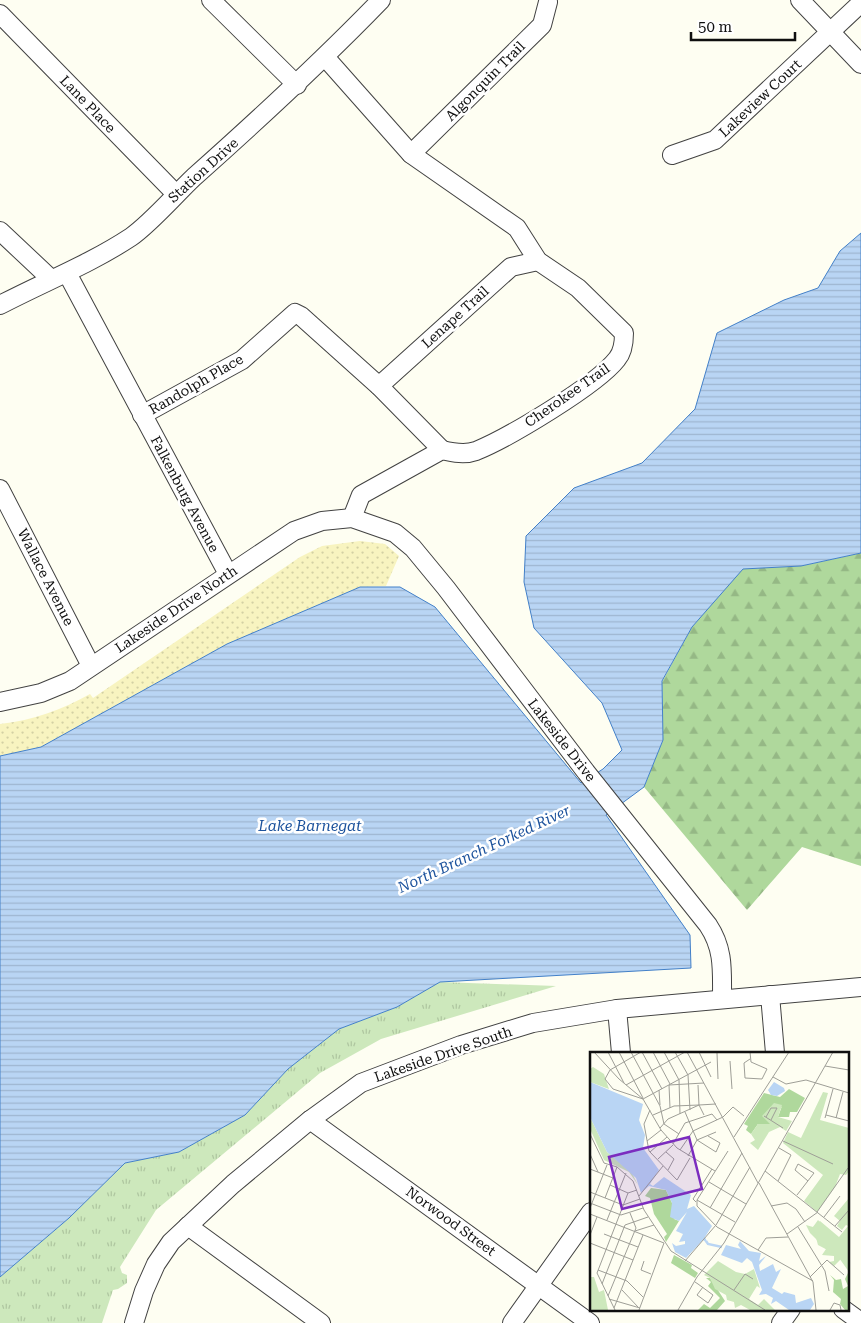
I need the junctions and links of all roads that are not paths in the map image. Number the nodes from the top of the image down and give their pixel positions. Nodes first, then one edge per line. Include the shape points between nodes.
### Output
1 (211, 0) edge
2 (382, 0) edge
3 (800, 0) edge
4 (548, 2) dead end
5 (861, 3) edge
6 (0, 14) edge
7 (830, 32) junction
8 (325, 56) junction
9 (861, 64) edge
10 (296, 85) junction
11 (411, 154) junction
12 (672, 154) dead end
13 (176, 194) junction
14 (0, 231) edge
15 (538, 261) junction
16 (59, 276) junction
17 (0, 305) edge
18 (379, 386) junction
19 (142, 415) junction
20 (442, 450) junction
21 (0, 489) edge
22 (352, 518) junction
23 (228, 574) junction
24 (91, 666) junction
25 (0, 702) edge
26 (861, 987) edge
27 (770, 994) junction
28 (722, 998) junction
29 (618, 1009) junction
30 (621, 1052) edge
31 (776, 1052) edge
32 (310, 1120) junction
33 (590, 1213) edge
34 (188, 1226) junction
35 (539, 1285) junction
36 (790, 1310) edge
37 (844, 1310) edge
38 (861, 1322) edge
39 (134, 1323) edge
40 (321, 1323) edge
41 (512, 1323) edge
42 (590, 1323) edge
43 (781, 1323) edge

1 - 10 street
2 - 8 street, Station Drive
3 - 7 street
4 - 11 street, Algonquin Trail via 542,25
5 - 7 street, Lakeview Court
6 - 13 street, Lane Place
7 - 9 street
7 - 12 street, Lakeview Court via 716,140
8 - 10 street, Station Drive
8 - 11 street, Cherokee Trail
10 - 13 street, Station Drive
11 - 15 street, Cherokee Trail via 517,228
13 - 16 street, Station Drive via 133,236
14 - 16 street, Falkenburg Avenue
15 - 18 street, Lenape Trail via 511,267
15 - 20 street, Cherokee Trail via 578,288 624,333 619,358 605,372 538,417 475,451 459,454
16 - 17 street, Station Drive
16 - 19 street, Falkenburg Avenue
18 - 19 street, Randolph Place via 296,313 242,360
18 - 20 street
19 - 23 street, Falkenburg Avenue
20 - 22 street via 361,495
21 - 24 street, Wallace Avenue
22 - 23 street, Lakeside Drive North via 322,520 294,531
22 - 28 street, Lakeside Drive via 395,533 413,548 718,939
23 - 24 street, Lakeside Drive North
24 - 25 street, Lakeside Drive North via 70,681 41,693
26 - 27 street, Lakeside Drive South
27 - 28 street, Lakeside Drive South
27 - 31 street
28 - 29 street, Lakeside Drive South
29 - 30 street
29 - 32 street, Lakeside Drive South via 533,1023 461,1044 361,1083
32 - 34 street, Lakeside Drive South
32 - 35 street, Norwood Street
33 - 35 street
34 - 39 street, Lakeside Drive South via 171,1242 156,1264
34 - 40 street
35 - 41 street
35 - 42 street, Norwood Street
36 - 43 street
37 - 38 street

